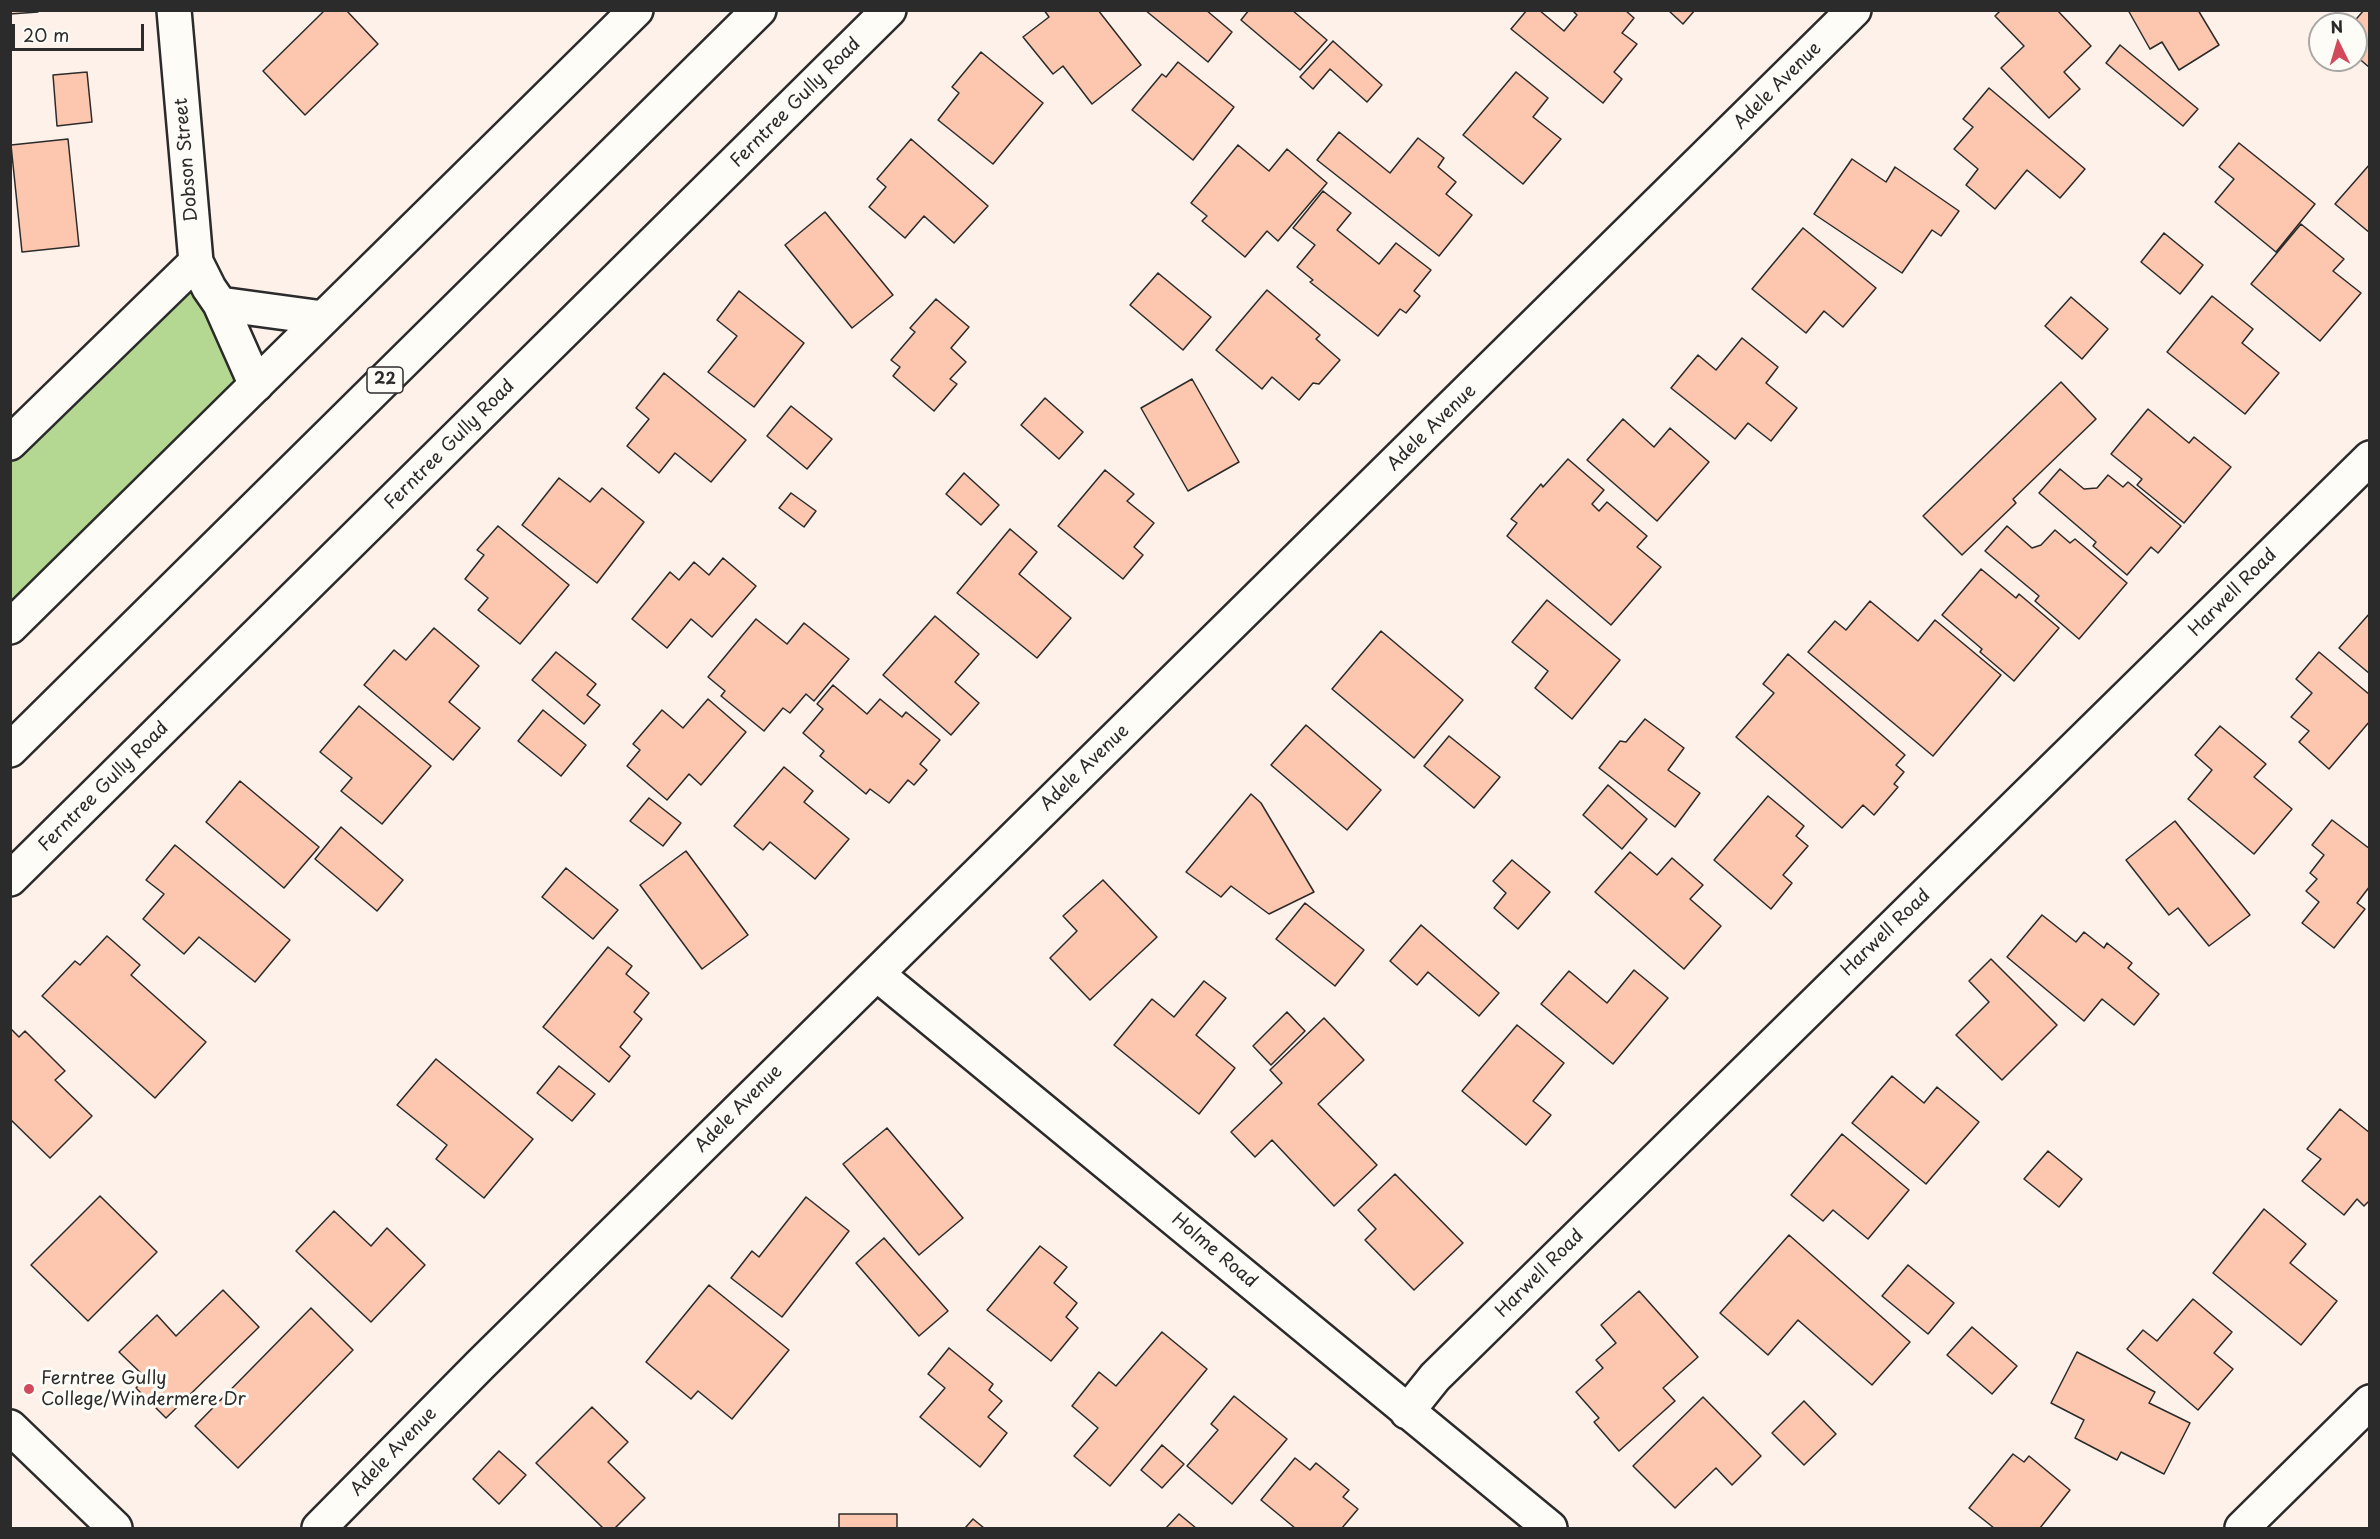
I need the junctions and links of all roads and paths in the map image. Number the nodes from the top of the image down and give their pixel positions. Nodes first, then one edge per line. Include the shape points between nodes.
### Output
1 (174, 10) edge
2 (636, 10) edge
3 (759, 10) edge
4 (889, 10) edge
5 (1854, 10) edge
6 (196, 261) junction
7 (220, 304) junction
8 (323, 318) junction
9 (256, 385) junction
10 (10, 443) edge
11 (2370, 458) edge
12 (10, 627) edge
13 (10, 750) edge
14 (10, 879) edge
15 (877, 974) junction
16 (2370, 1402) edge
17 (1407, 1412) junction
18 (10, 1427) edge
19 (115, 1528) edge
20 (319, 1528) edge
21 (1550, 1528) edge
22 (2242, 1528) edge

1 - 6 street, Dobson Street
2 - 8 street
3 - 13 street, 22
4 - 14 street, Ferntree Gully Road
5 - 15 street, Adele Avenue
6 - 7 street, Dobson Street
6 - 10 street
7 - 8 street
7 - 9 street, Dobson Street
8 - 9 street
9 - 12 street
11 - 17 street, Harwell Road via 1444,1369
15 - 17 street, Holme Road
15 - 20 street, Adele Avenue
16 - 22 street
17 - 21 street, Holme Road
18 - 19 street

